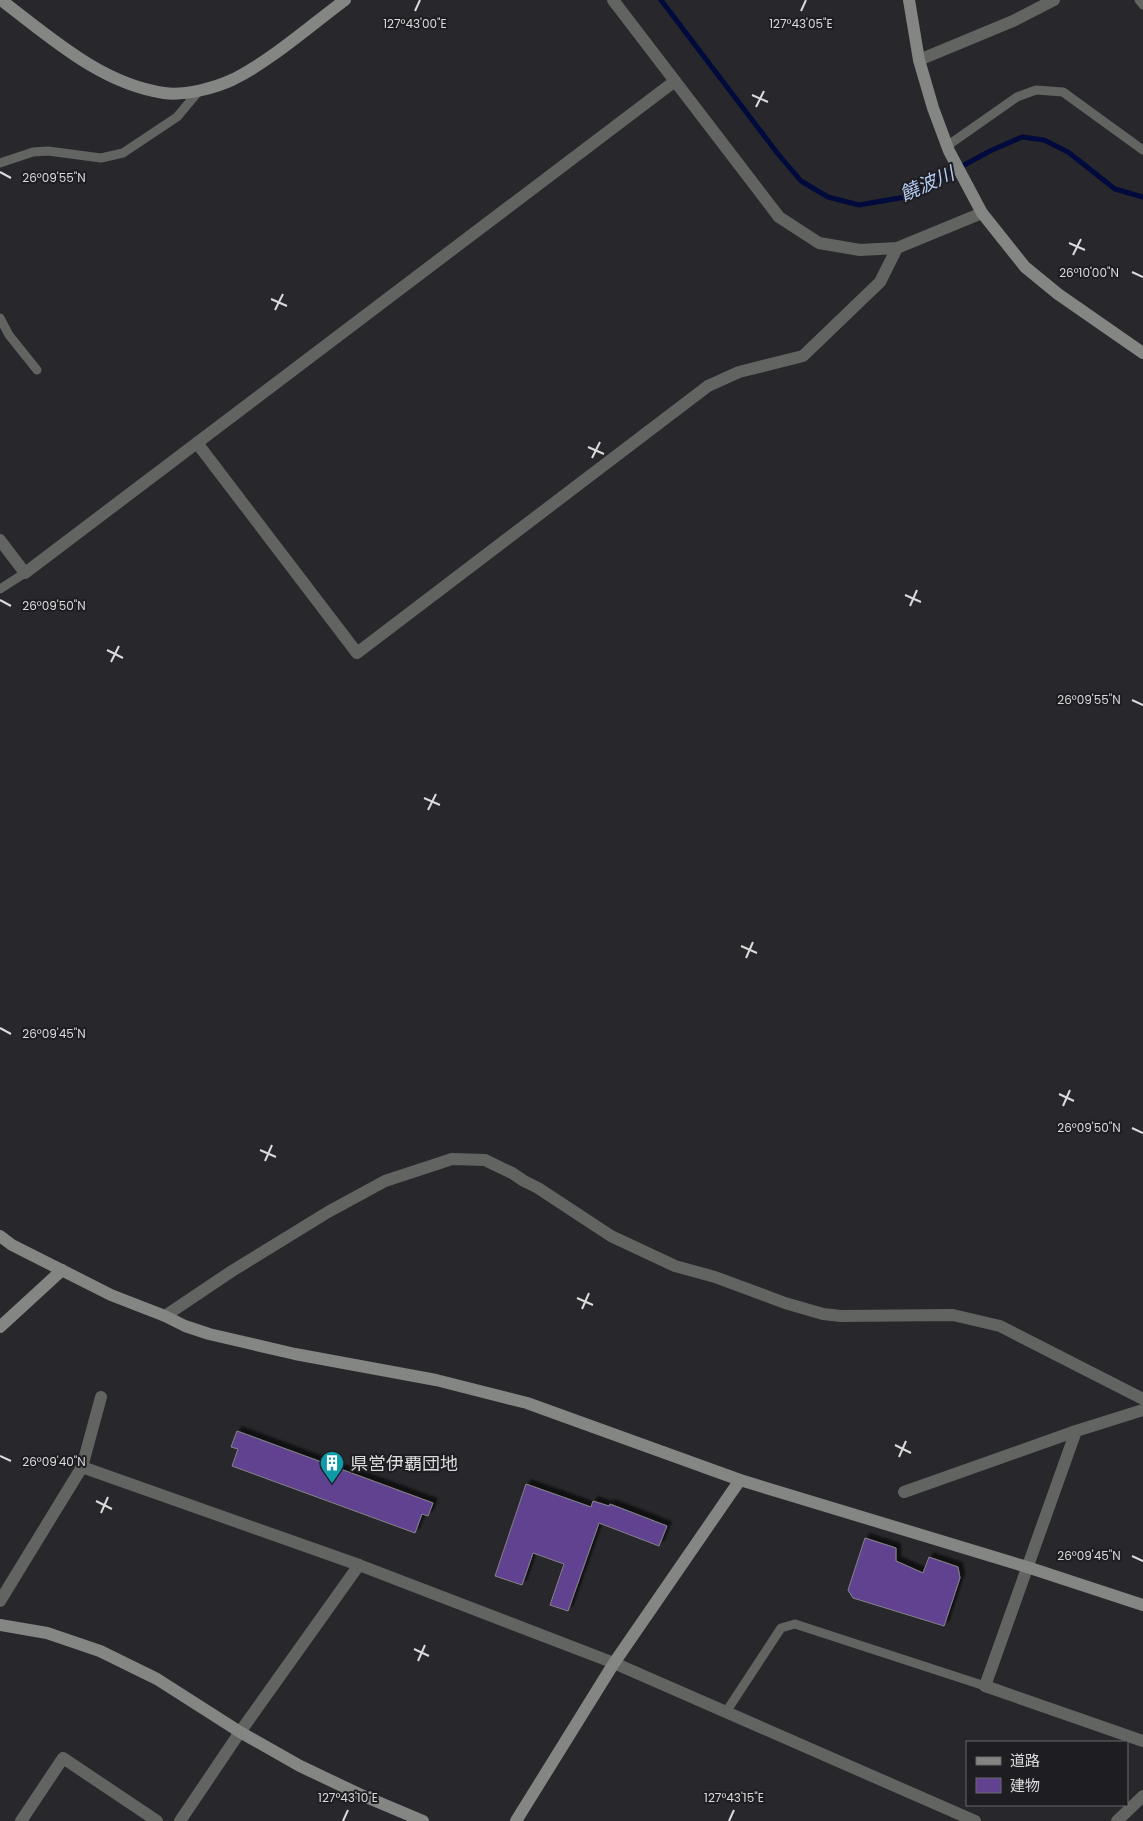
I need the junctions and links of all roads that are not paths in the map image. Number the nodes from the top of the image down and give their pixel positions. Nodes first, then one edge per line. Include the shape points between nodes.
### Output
1 (2, 0) edge
2 (345, 0) edge
3 (612, 0) edge
4 (909, 0) edge
5 (1054, 0) edge
6 (1138, 0) edge
7 (1143, 5) edge
8 (919, 60) junction
9 (675, 81) junction
10 (198, 92) junction
11 (948, 148) junction
12 (1143, 150) edge
13 (0, 163) edge
14 (982, 214) junction
15 (897, 248) junction
16 (0, 318) edge
17 (1143, 353) edge
18 (37, 370) dead end
19 (197, 443) junction
20 (0, 540) edge
21 (25, 573) junction
22 (0, 589) edge
23 (0, 1236) edge
24 (62, 1270) junction
25 (165, 1316) junction
26 (0, 1327) edge
27 (102, 1397) dead end
28 (1143, 1399) edge
29 (1143, 1410) edge
30 (1076, 1431) junction
31 (82, 1467) junction
32 (740, 1480) junction
33 (904, 1492) dead end
34 (359, 1565) junction
35 (1027, 1566) junction
36 (0, 1601) edge
37 (1143, 1605) edge
38 (0, 1624) edge
39 (614, 1662) junction
40 (986, 1686) junction
41 (726, 1712) junction
42 (240, 1732) junction
43 (1143, 1741) edge
44 (1143, 1796) edge
45 (21, 1821) edge
46 (157, 1821) edge
47 (180, 1821) edge
48 (423, 1821) edge
49 (516, 1821) edge
50 (976, 1821) edge
51 (1117, 1821) edge

1 - 10 street via 81,60 124,82 165,94
2 - 10 street via 261,62 233,79
3 - 9 street
4 - 8 street
5 - 8 street
6 - 7 lane
8 - 11 street
9 - 15 street via 779,217 819,243 860,250
9 - 19 street
10 - 13 lane via 177,117 123,154 101,158 33,152
11 - 12 lane via 1017,97 1036,90 1064,92
11 - 14 street
14 - 15 street
14 - 17 street via 1025,267
15 - 19 street via 880,282 803,356 739,372 708,386 358,653
16 - 18 lane via 9,335
19 - 21 street
20 - 21 street
21 - 22 lane
23 - 24 street
24 - 25 street via 111,1295
24 - 26 street
25 - 28 street via 328,1212 385,1181 452,1159 485,1160 538,1188 611,1236 675,1266 823,1314 953,1316 1000,1326
25 - 32 street via 209,1334 294,1354 436,1380 527,1403
27 - 31 street
29 - 30 street
30 - 33 street
30 - 35 street
31 - 34 street
31 - 36 street
32 - 35 street
32 - 39 street
34 - 39 street
34 - 42 street
35 - 37 street
35 - 40 street
38 - 42 street via 47,1633 100,1651 157,1679
39 - 41 street
39 - 49 street
40 - 41 lane via 795,1624 781,1628
40 - 43 street
41 - 50 street
42 - 47 street
42 - 48 street via 300,1766
44 - 51 street
45 - 46 street via 63,1758

